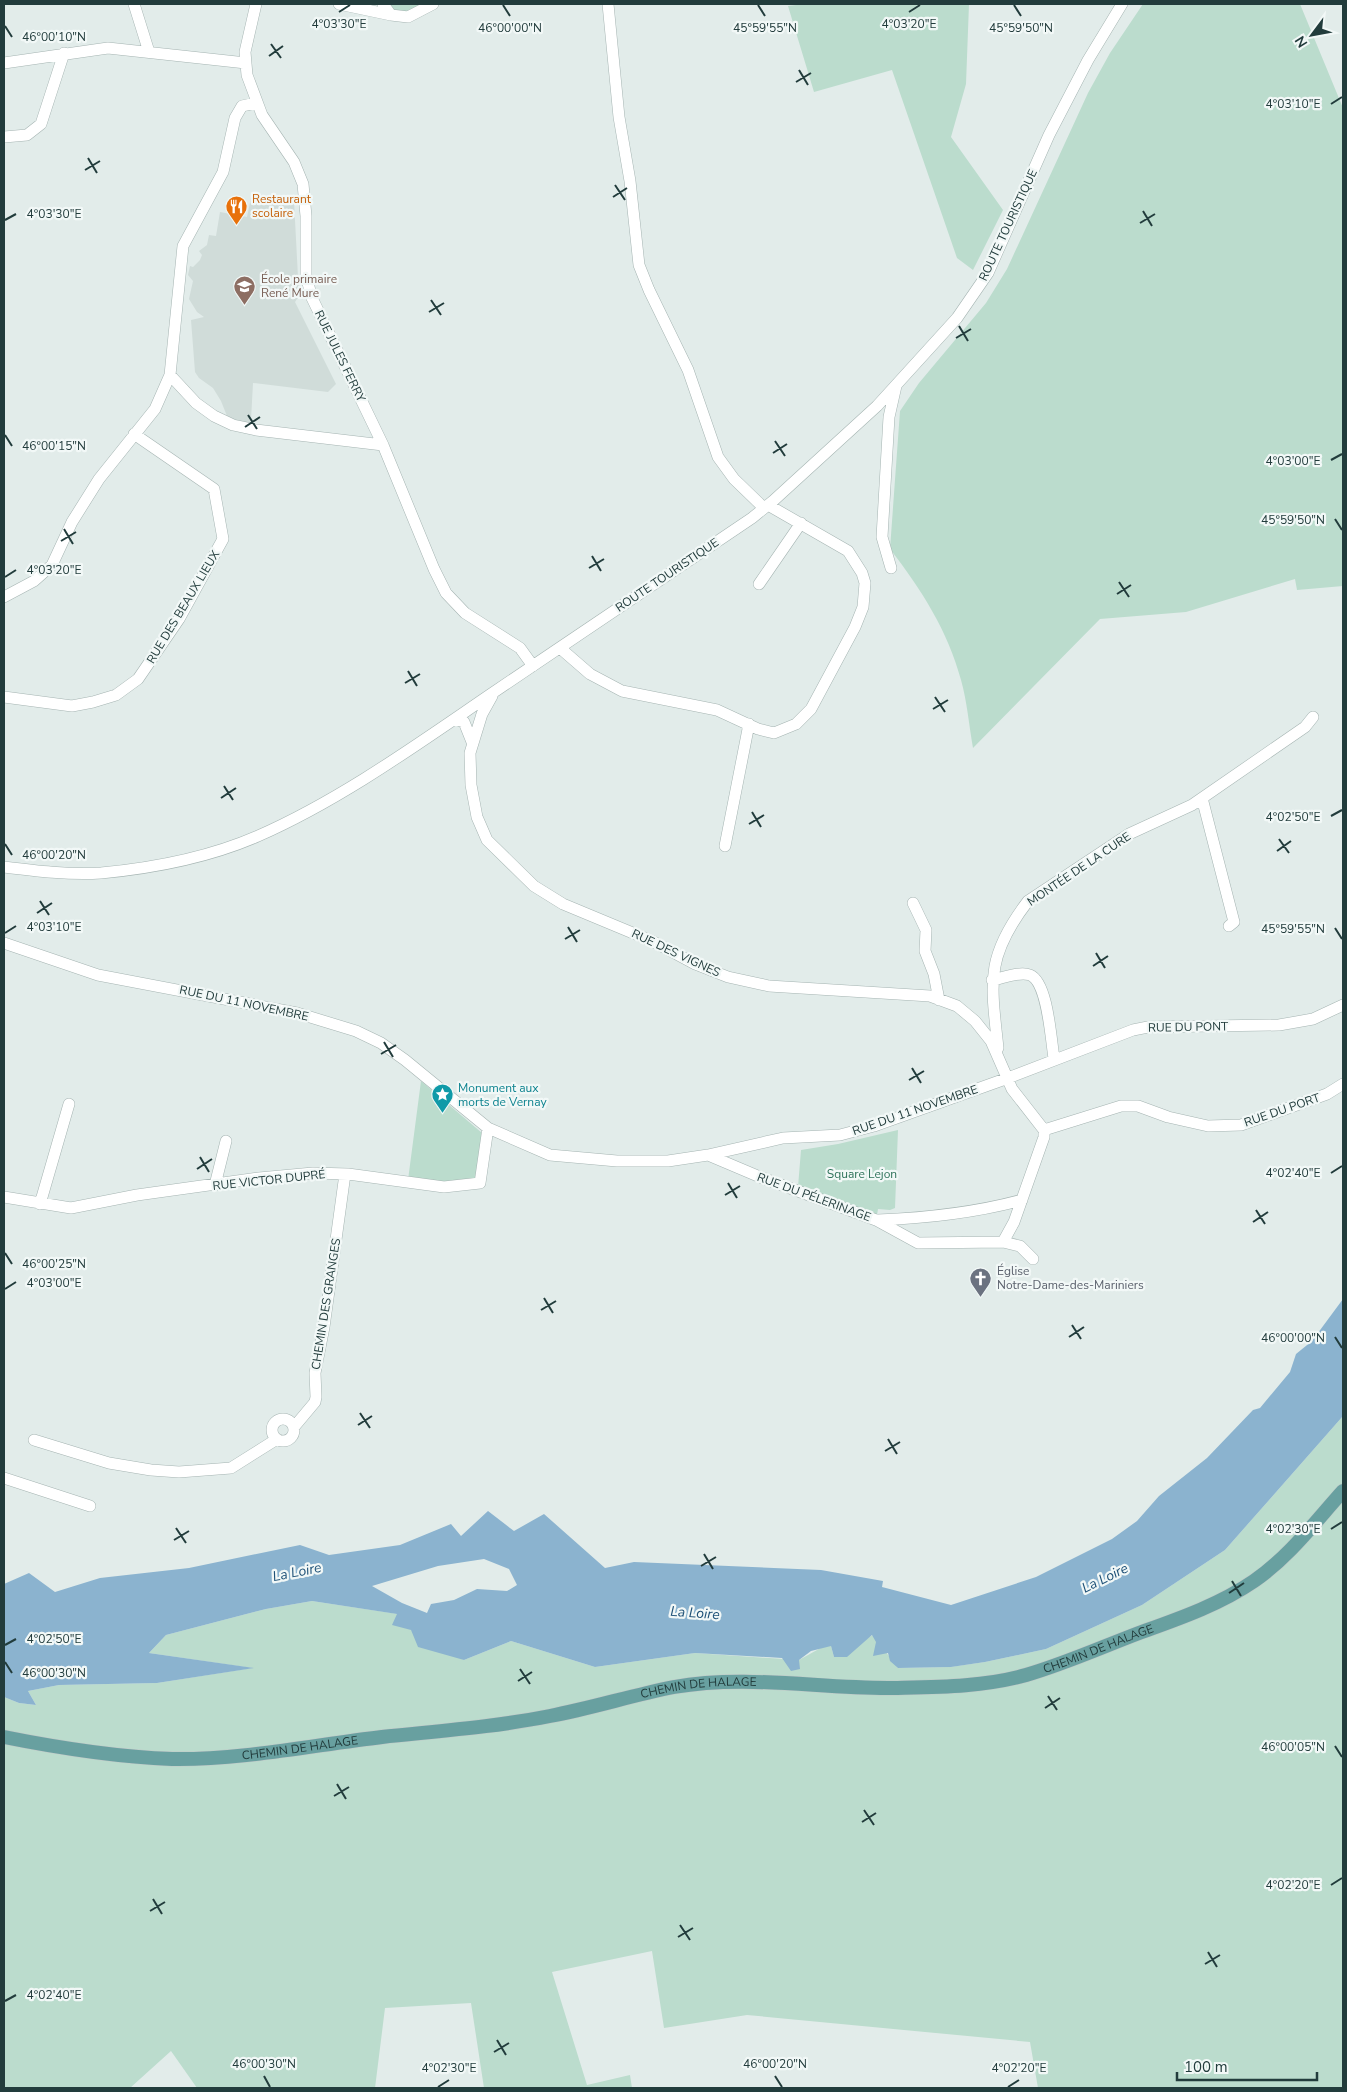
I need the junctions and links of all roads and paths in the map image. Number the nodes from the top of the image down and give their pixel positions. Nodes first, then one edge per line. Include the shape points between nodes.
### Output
1 (134, 4) edge
2 (256, 4) edge
3 (339, 4) edge
4 (383, 4) edge
5 (433, 4) edge
6 (608, 4) edge
7 (1122, 4) edge
8 (390, 14) junction
9 (149, 52) junction
10 (64, 53) junction
11 (4, 63) edge
12 (246, 63) junction
13 (256, 103) junction
14 (4, 137) edge
15 (170, 375) junction
16 (897, 384) junction
17 (134, 434) junction
18 (383, 444) junction
19 (766, 507) junction
20 (802, 523) junction
21 (891, 568) dead end
22 (759, 584) dead end
23 (4, 597) edge
24 (560, 648) junction
25 (533, 666) junction
26 (494, 692) junction
27 (4, 697) edge
28 (1313, 717) dead end
29 (455, 719) junction
30 (749, 724) junction
31 (472, 742) junction
32 (1202, 798) junction
33 (725, 846) dead end
34 (4, 867) edge
35 (913, 903) dead end
36 (1229, 926) dead end
37 (4, 943) edge
38 (992, 980) junction
39 (939, 1000) junction
40 (1343, 1005) edge
41 (998, 1052) junction
42 (1054, 1058) junction
43 (1008, 1078) junction
44 (1343, 1084) edge
45 (69, 1104) dead end
46 (488, 1128) junction
47 (1044, 1130) junction
48 (226, 1141) dead end
49 (708, 1155) junction
50 (345, 1174) junction
51 (215, 1185) junction
52 (4, 1197) edge
53 (1022, 1200) junction
54 (40, 1204) junction
55 (876, 1220) junction
56 (1003, 1242) junction
57 (1033, 1259) dead end
58 (294, 1427) junction
59 (277, 1439) junction
60 (34, 1440) dead end
61 (4, 1478) edge
62 (1343, 1491) edge
63 (90, 1506) dead end
64 (4, 1737) edge

1 - 9 street
2 - 12 street, RUE JULES FERRY
3 - 8 street
4 - 8 street
5 - 8 street via 408,18
6 - 19 street via 639,265 688,370 718,458 734,479
7 - 16 street, ROUTE TOURISTIQUE via 1049,135 988,273 957,318
9 - 10 street via 108,48
9 - 12 street
10 - 11 street
10 - 14 street via 41,124 27,135
12 - 13 street, RUE JULES FERRY
13 - 15 street via 242,106 235,118 223,172 183,246
13 - 18 street, RUE JULES FERRY via 294,162 302,184 306,216 306,276 312,298
15 - 17 street via 155,409
15 - 18 street via 196,402 233,425
16 - 19 street, ROUTE TOURISTIQUE
16 - 21 street via 889,417 882,537
17 - 23 street via 99,479 72,522 52,565 34,581
17 - 27 street, RUE DES BEAUX LIEUX via 214,490 222,538 178,619 138,679 116,694 72,706
18 - 25 street, RUE JULES FERRY via 446,593 465,613 520,648
19 - 20 street
19 - 24 street, ROUTE TOURISTIQUE
20 - 22 street
20 - 30 street via 848,551 862,573 866,593 863,607 811,709 796,724 774,733
24 - 25 street, ROUTE TOURISTIQUE
24 - 30 street via 590,674 622,691 717,710
25 - 26 street, ROUTE TOURISTIQUE
26 - 29 street, ROUTE TOURISTIQUE
26 - 31 street, RUE DES VIGNES
28 - 32 street, MONTÉE DE LA CURE via 1304,727
29 - 31 street via 464,722
29 - 34 street, ROUTE TOURISTIQUE via 324,803 257,836 212,852 100,873
30 - 33 street
31 - 39 street, RUE DES VIGNES via 471,785 477,816 487,840 534,886 563,904 728,977 769,986 875,991 930,996
32 - 36 street via 1234,922
32 - 38 street, MONTÉE DE LA CURE via 1128,834 1028,901 999,948
35 - 39 street via 926,930 925,951
37 - 46 street, RUE DU 11 NOVEMBRE via 98,975 297,1013 356,1031 405,1060
38 - 41 street, MONTÉE DE LA CURE
38 - 42 street via 1022,974 1037,980 1043,992
39 - 41 street, RUE DES VIGNES via 957,1006 975,1021
40 - 42 street, RUE DU PONT via 1313,1019 1279,1025 1148,1027
41 - 43 street, RUE DES VIGNES
42 - 43 street, RUE DU PONT
43 - 47 street, RUE DES VIGNES via 1012,1089
43 - 49 street, RUE DU 11 NOVEMBRE via 874,1126 805,1138 783,1138
44 - 47 street, RUE DU PORT via 1319,1097 1240,1124 1208,1126 1138,1106 1122,1106
45 - 54 street
46 - 49 street, RUE DU 11 NOVEMBRE via 550,1155 618,1161 668,1161
46 - 50 street, RUE VICTOR DUPRÉ via 480,1183 444,1187
47 - 53 street
48 - 51 street
49 - 55 street, RUE DU PÉLERINAGE
50 - 51 street, RUE VICTOR DUPRÉ via 313,1173
50 - 58 street, CHEMIN DES GRANGES via 316,1372 316,1397
51 - 54 street, RUE VICTOR DUPRÉ via 71,1208
52 - 54 street, RUE VICTOR DUPRÉ
53 - 55 street via 946,1216
53 - 56 street
55 - 56 street, RUE DU PÉLERINAGE via 918,1244
56 - 57 street via 1020,1246
58 - 59 street via 288,1440
58 - 59 street via 286,1419 276,1421 272,1430
59 - 60 street via 230,1468 179,1472 108,1463
61 - 63 street
62 - 64 main road, CHEMIN DE HALAGE via 1274,1564 1230,1595 1198,1611 1058,1664 995,1681 892,1688 738,1681 701,1684 675,1687 547,1717 223,1757 173,1759 135,1756

